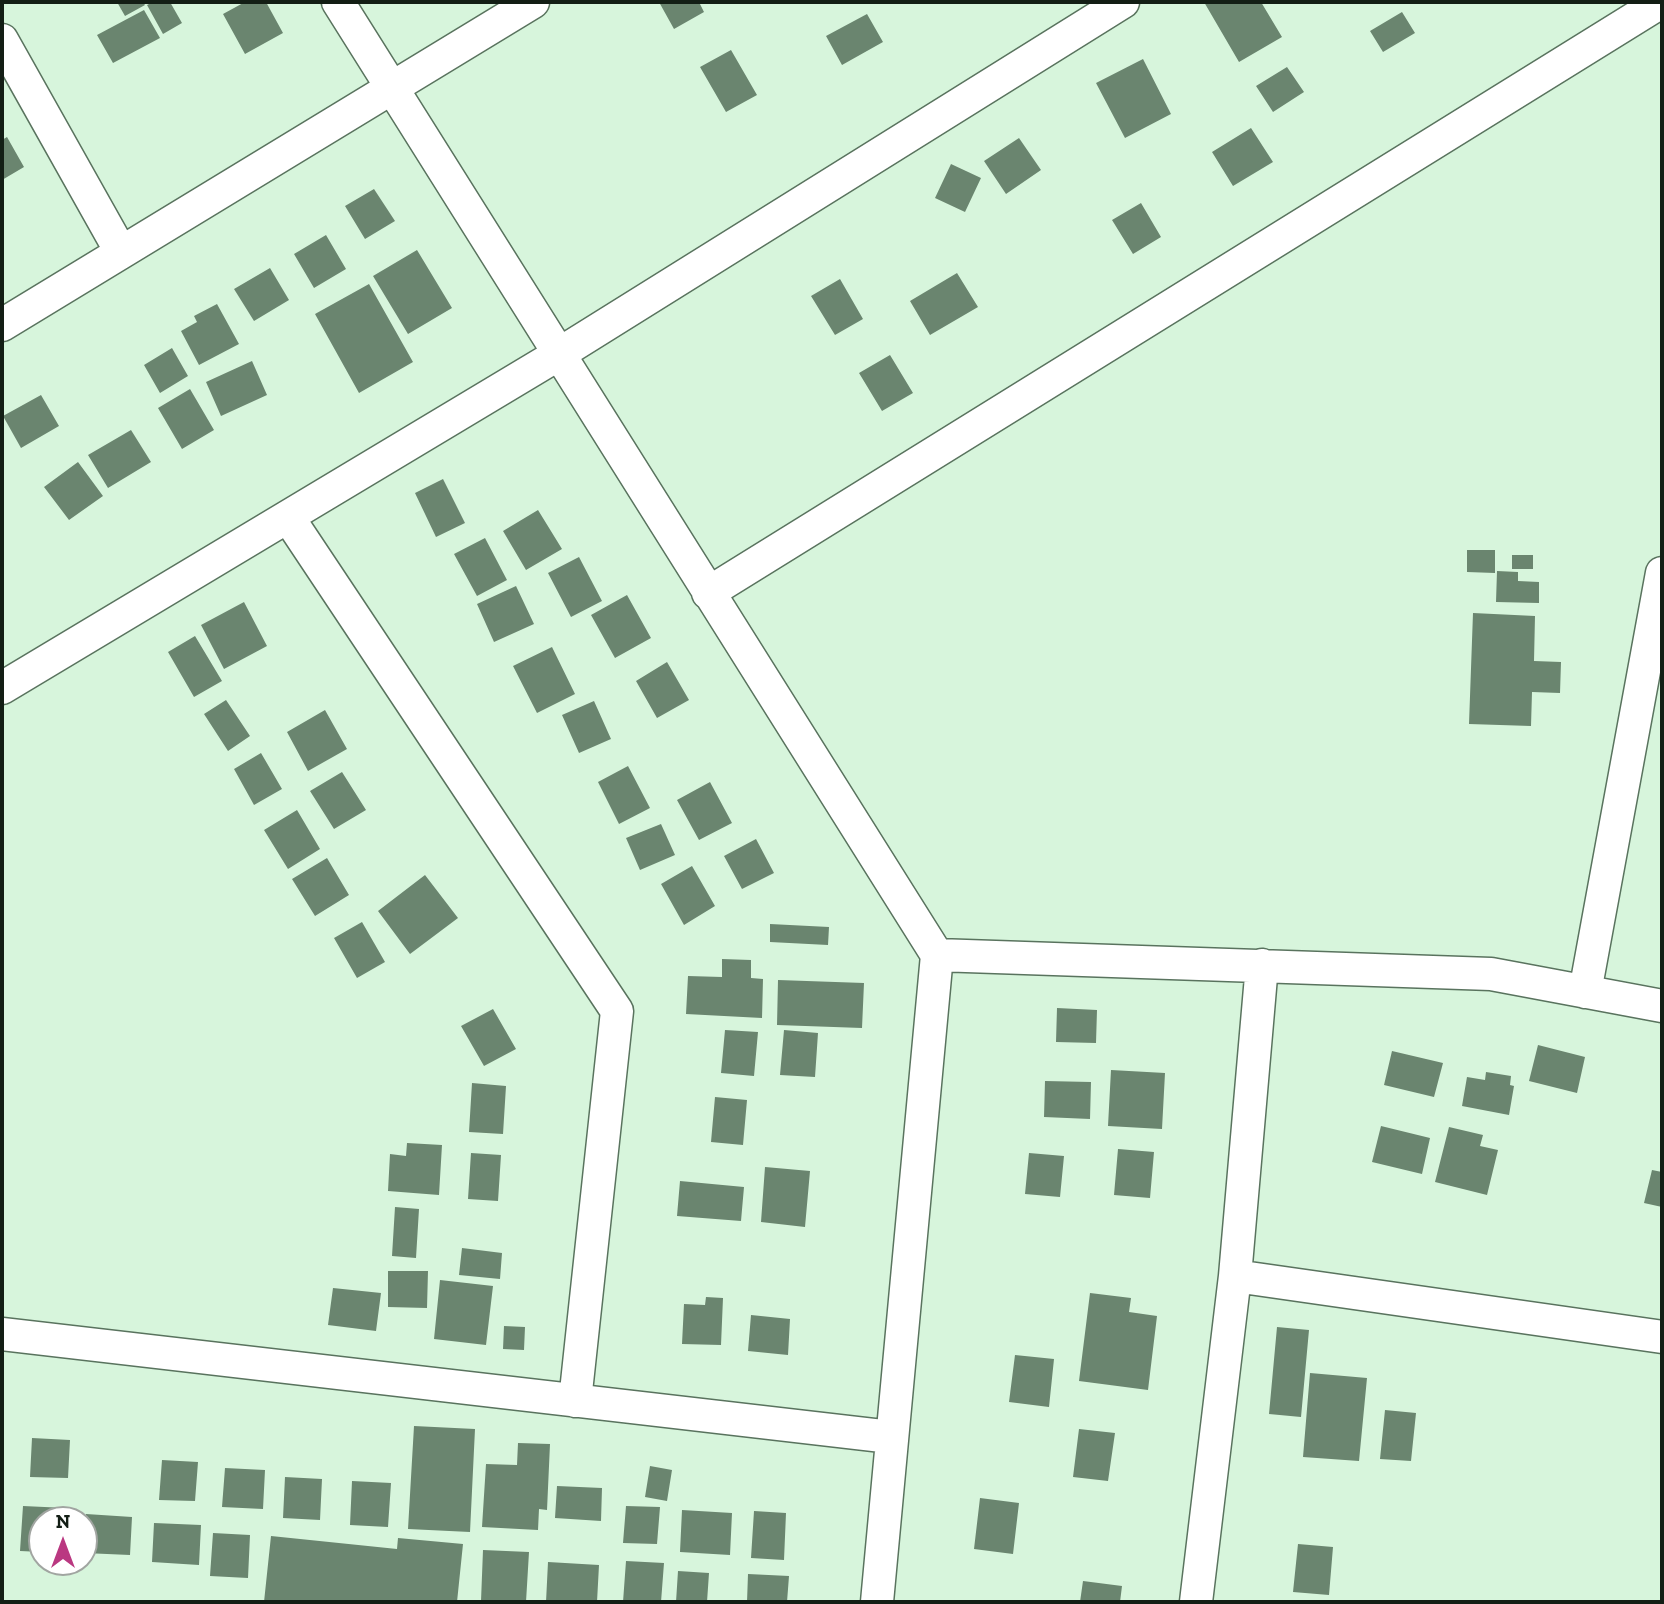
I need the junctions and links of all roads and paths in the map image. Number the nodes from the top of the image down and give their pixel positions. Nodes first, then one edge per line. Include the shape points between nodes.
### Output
1 (338, 2) edge
2 (533, 2) edge
3 (1123, 2) edge
4 (1661, 2) edge
5 (2, 40) edge
6 (392, 89) junction
7 (121, 252) junction
8 (2, 325) edge
9 (559, 354) junction
10 (288, 517) junction
11 (1662, 573) edge
12 (708, 593) junction
13 (2, 688) edge
14 (937, 956) junction
15 (1262, 965) junction
16 (1585, 992) junction
17 (1662, 1006) edge
18 (1235, 1276) junction
19 (2, 1334) edge
20 (1662, 1337) edge
21 (575, 1401) junction
22 (891, 1437) junction
23 (877, 1602) edge
24 (1196, 1602) edge

1 - 6 street
2 - 6 street
3 - 9 street
4 - 12 street
5 - 7 street
6 - 7 street
6 - 9 street
7 - 8 street
9 - 10 street
9 - 12 street
10 - 13 street
10 - 21 street via 617,1011
11 - 16 street
12 - 14 street
14 - 15 street
14 - 22 street
15 - 16 street via 1491,974
15 - 18 street
16 - 17 street
18 - 20 street
18 - 24 street
19 - 21 street
21 - 22 street
22 - 23 street

